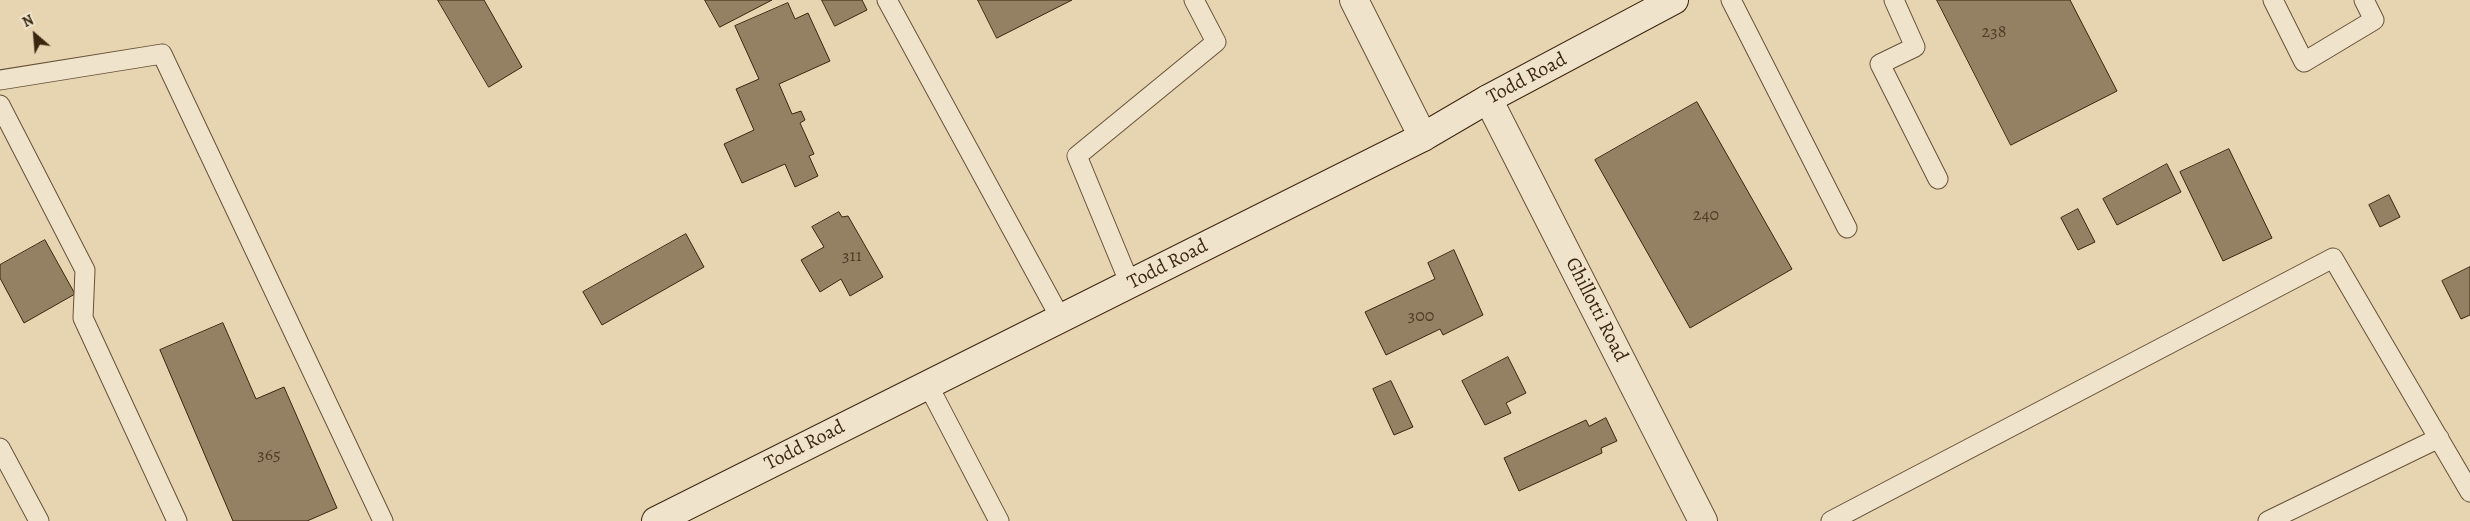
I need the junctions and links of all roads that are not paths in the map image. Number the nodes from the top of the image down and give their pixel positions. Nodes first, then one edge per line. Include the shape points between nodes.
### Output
1 (887, 0) edge
2 (1194, 0) edge
3 (1354, 0) edge
4 (1674, 0) edge
5 (1731, 0) edge
6 (1894, 0) edge
7 (2273, 0) edge
8 (2364, 0) edge
9 (0, 80) edge
10 (1488, 99) junction
11 (0, 105) edge
12 (1423, 137) junction
13 (1938, 179) dead end
14 (1847, 228) dead end
15 (1130, 284) junction
16 (1061, 319) junction
17 (928, 385) junction
18 (2439, 438) junction
19 (0, 448) edge
20 (2470, 492) edge
21 (1852, 516) edge
22 (39, 521) edge
23 (177, 521) edge
24 (383, 521) edge
25 (656, 521) edge
26 (998, 521) edge
27 (1703, 521) edge
28 (1831, 521) edge
29 (2268, 521) edge

1 - 16 lane
2 - 15 lane via 1216,42 1076,156
3 - 12 main road
4 - 10 main road, Todd Road
5 - 14 lane
6 - 13 lane via 1916,47 1880,64
7 - 8 lane via 2304,62 2374,20
9 - 24 lane via 162,54
10 - 12 main road, Todd Road
10 - 27 main road, Ghillotti Road
11 - 23 lane via 85,270 83,318
12 - 15 main road, Todd Road
15 - 16 main road, Todd Road
16 - 17 main road, Todd Road
17 - 25 main road, Todd Road
17 - 26 lane
18 - 20 lane
18 - 21 lane via 2334,258
18 - 29 lane
19 - 22 lane
21 - 28 lane

